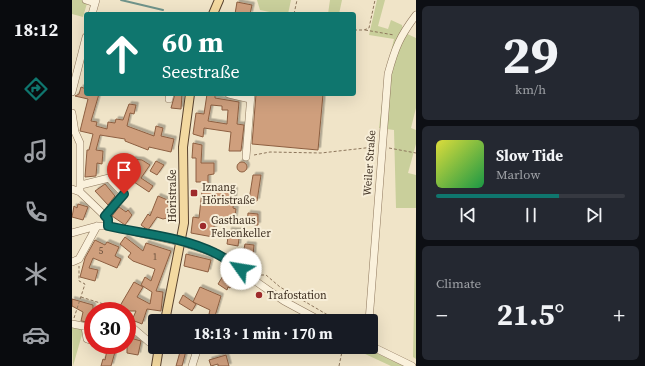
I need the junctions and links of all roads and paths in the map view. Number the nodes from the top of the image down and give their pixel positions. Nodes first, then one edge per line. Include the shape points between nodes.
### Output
1 (86, 0) edge
2 (219, 0) edge
3 (297, 0) edge
4 (375, 0) edge
5 (96, 1) edge
6 (93, 12) edge
7 (214, 12) edge
8 (294, 12) edge
9 (416, 15) edge
10 (356, 30) edge
11 (364, 30) junction
12 (400, 36) junction
13 (84, 45) edge
14 (72, 92) edge
15 (190, 96) edge
16 (250, 96) edge
17 (72, 113) edge
18 (382, 147) junction
19 (416, 154) edge
20 (246, 157) joint
21 (72, 189) edge
22 (81, 189) junction
23 (105, 216) junction
24 (97, 226) junction
25 (108, 226) junction
26 (72, 233) edge
27 (182, 242) junction
28 (75, 261) edge
29 (261, 275) dead end
30 (81, 296) junction
31 (98, 302) edge
32 (167, 314) edge
33 (308, 314) edge
34 (326, 314) edge
35 (370, 314) edge
36 (72, 322) edge
37 (84, 326) edge
38 (136, 330) edge
39 (148, 340) edge
40 (378, 349) edge
41 (157, 354) edge
42 (196, 354) edge
43 (341, 354) edge
44 (156, 366) edge
45 (192, 366) edge
46 (338, 366) edge
47 (412, 366) edge

1 - 5 street
2 - 7 main road
3 - 8 path
4 - 11 path via 369,28
5 - 6 street
9 - 12 street, Weiler Straße
10 - 11 path
11 - 12 path
12 - 18 street, Weiler Straße via 388,74
13 - 14 street
15 - 27 main road, Höristraße via 183,147 185,194
16 - 20 street
17 - 22 street via 80,143
18 - 19 path
18 - 20 path via 321,154 270,152
18 - 35 street, Weiler Straße
21 - 22 street
22 - 23 street
22 - 23 street via 109,178 124,194
23 - 25 street via 108,219
24 - 25 street
24 - 26 street
24 - 28 street
25 - 27 street
27 - 32 main road, Höristraße
27 - 33 street via 215,253 284,301
28 - 30 path via 80,272 79,281 85,284
29 - 34 path
30 - 31 path
30 - 36 path
36 - 37 street
38 - 39 street
40 - 47 street
41 - 44 main road
42 - 45 street
43 - 46 path

